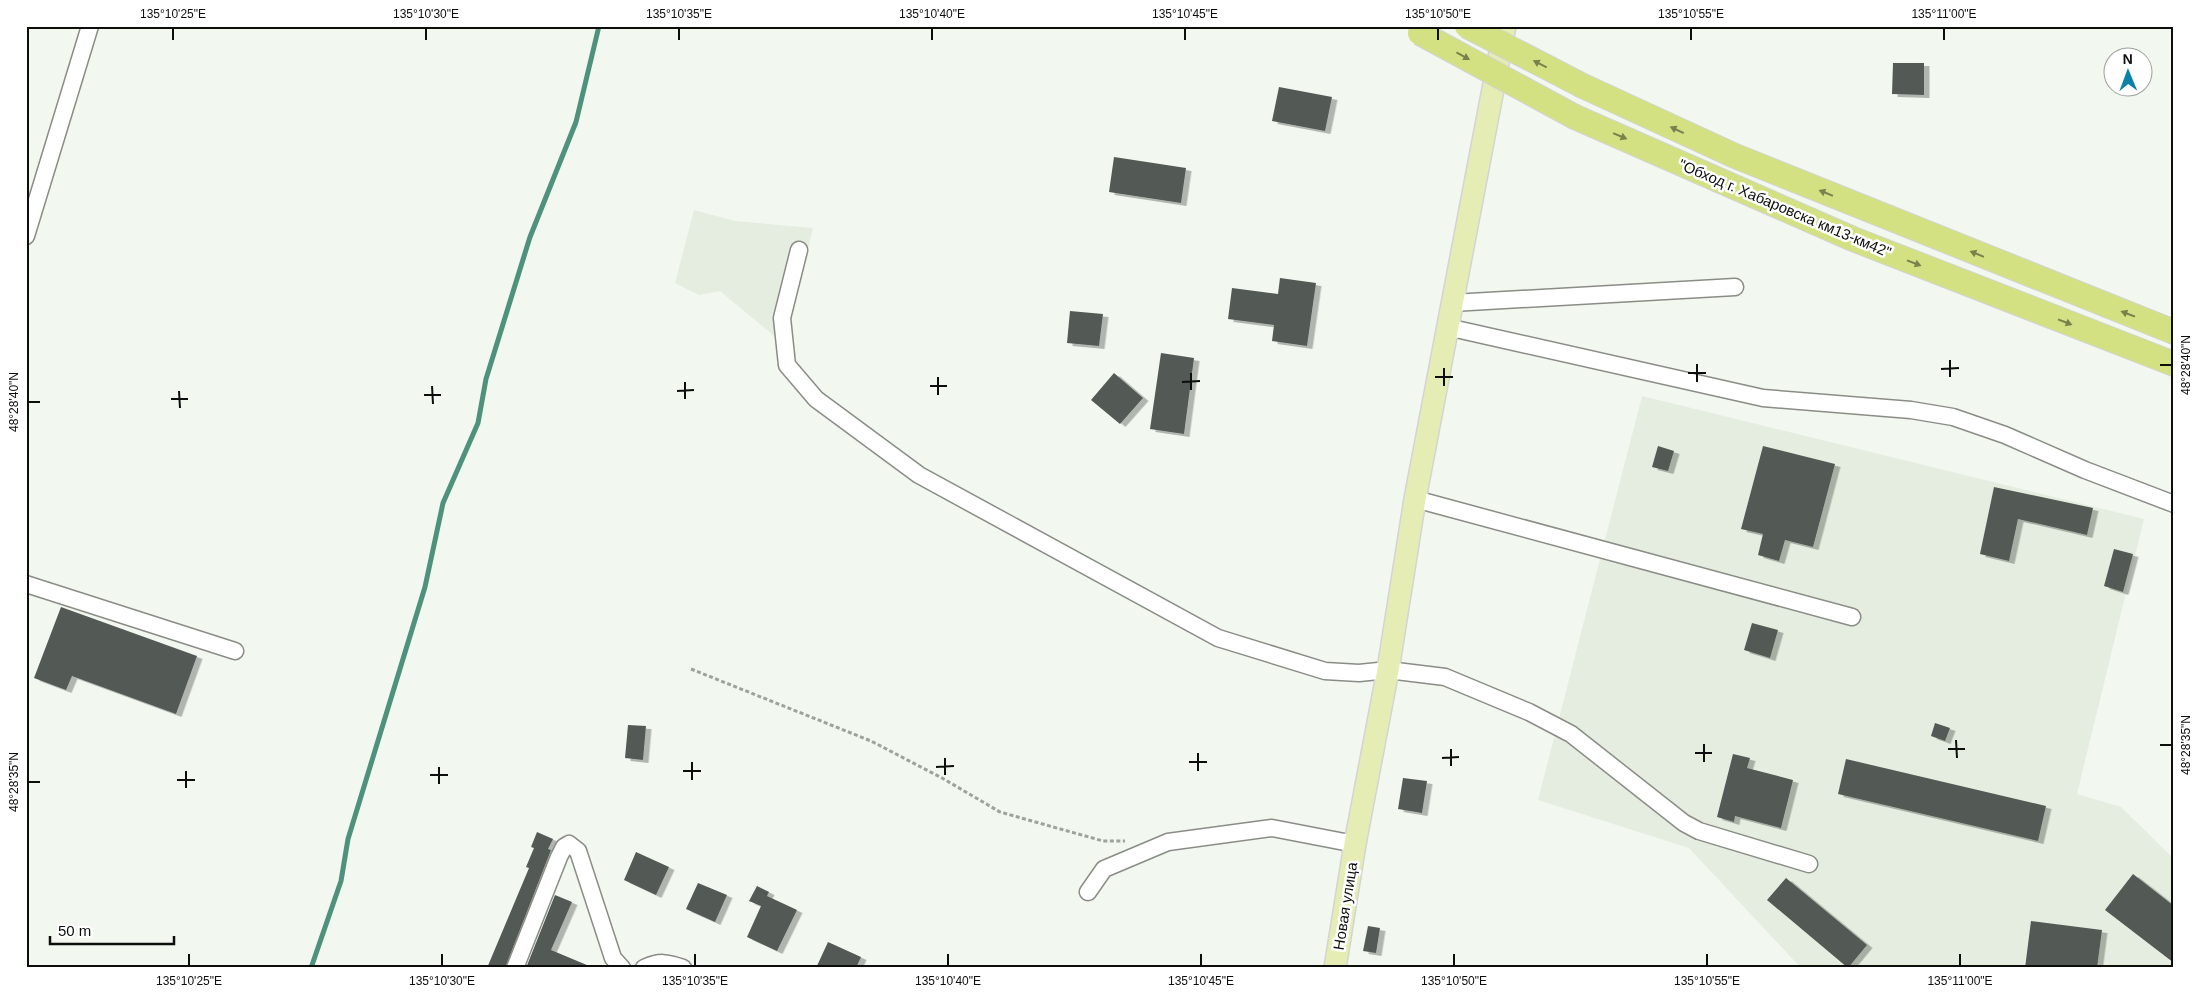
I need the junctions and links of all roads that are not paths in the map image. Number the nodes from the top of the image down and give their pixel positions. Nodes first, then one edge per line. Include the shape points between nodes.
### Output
1 (90, 26) edge
2 (1466, 26) edge
3 (1505, 26) edge
4 (1415, 29) edge
5 (26, 236) edge
6 (799, 250) dead end
7 (1735, 287) dead end
8 (1452, 303) junction
9 (1447, 327) junction
10 (2174, 332) edge
11 (2174, 364) edge
12 (1415, 499) junction
13 (2174, 504) edge
14 (26, 584) edge
15 (1852, 618) dead end
16 (235, 651) dead end
17 (1388, 670) junction
18 (1355, 844) junction
19 (1809, 864) dead end
20 (1088, 892) dead end
21 (515, 968) edge
22 (622, 968) edge
23 (644, 968) edge
24 (683, 968) edge
25 (1335, 968) edge

1 - 5 street
10 -> 2 highway, "Обход г. Хабаровска км13-км42", bridge via 1735,156 1583,86
3 - 8 main road, Новая улица
4 -> 11 highway, "Обход г. Хабаровска км13-км42", bridge via 1575,117 1853,239
6 - 17 street via 782,318 787,364 816,399 919,475 1218,638 1326,671 1359,673
7 - 8 street
8 - 9 main road, Новая улица
9 - 12 main road, Новая улица
9 - 13 street via 1753,396 1912,410 1954,417
12 - 15 street
12 - 17 main road, Новая улица
14 - 16 street
17 - 18 main road, Новая улица
17 - 19 street via 1445,677 1529,712 1571,734 1684,823 1700,831
18 - 20 street via 1272,828 1168,842 1104,869
18 - 25 main road, Новая улица
21 - 22 street via 559,857 569,844 578,851 613,958
23 - 24 street via 656,962

